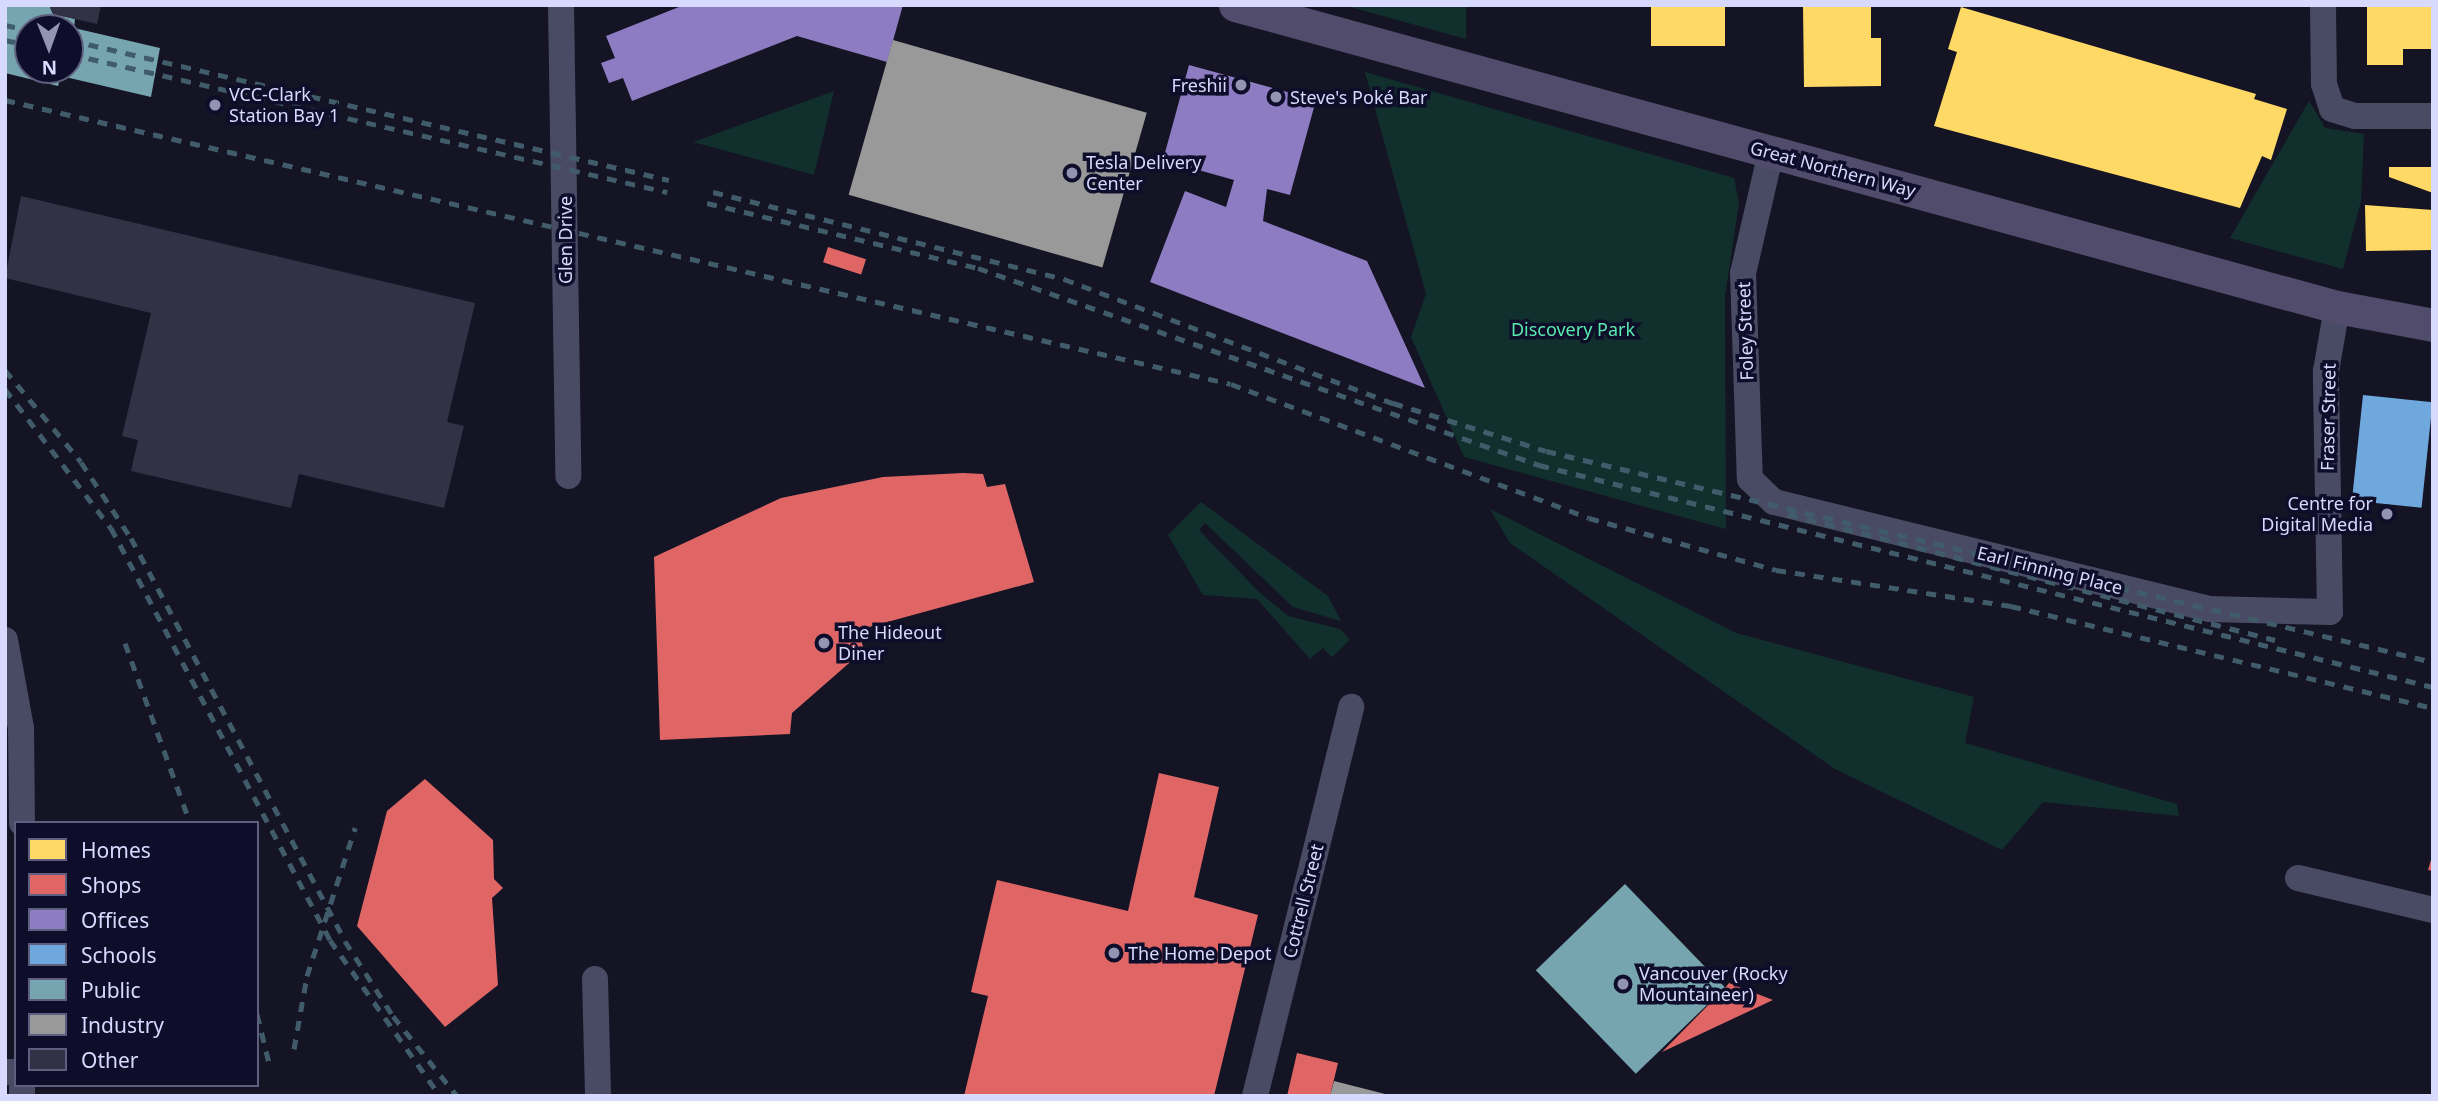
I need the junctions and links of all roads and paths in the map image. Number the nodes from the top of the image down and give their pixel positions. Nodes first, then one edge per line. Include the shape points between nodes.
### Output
1 (561, 5) edge
2 (1236, 5) edge
3 (2323, 5) edge
4 (2433, 116) edge
5 (1771, 152) junction
6 (2337, 307) junction
7 (2433, 325) edge
8 (568, 476) dead end
9 (1774, 502) joint
10 (2330, 612) joint
11 (5, 640) edge
12 (1351, 707) dead end
13 (22, 821) edge
14 (2298, 878) dead end
15 (2433, 910) edge
16 (594, 979) dead end
17 (598, 1096) edge
18 (1255, 1096) edge

1 - 8 street, Glen Drive
2 - 5 main road, Great Northern Way
3 - 4 street via 2324,84 2332,108 2355,117
5 - 6 main road, Great Northern Way
5 - 9 street, Foley Street via 1743,273 1750,479
6 - 7 main road, Great Northern Way
6 - 10 street, Fraser Street via 2326,371
9 - 10 street, Earl Finning Place via 2209,609
11 - 13 street via 22,728
12 - 18 street, Cottrell Street
14 - 15 street
16 - 17 street

